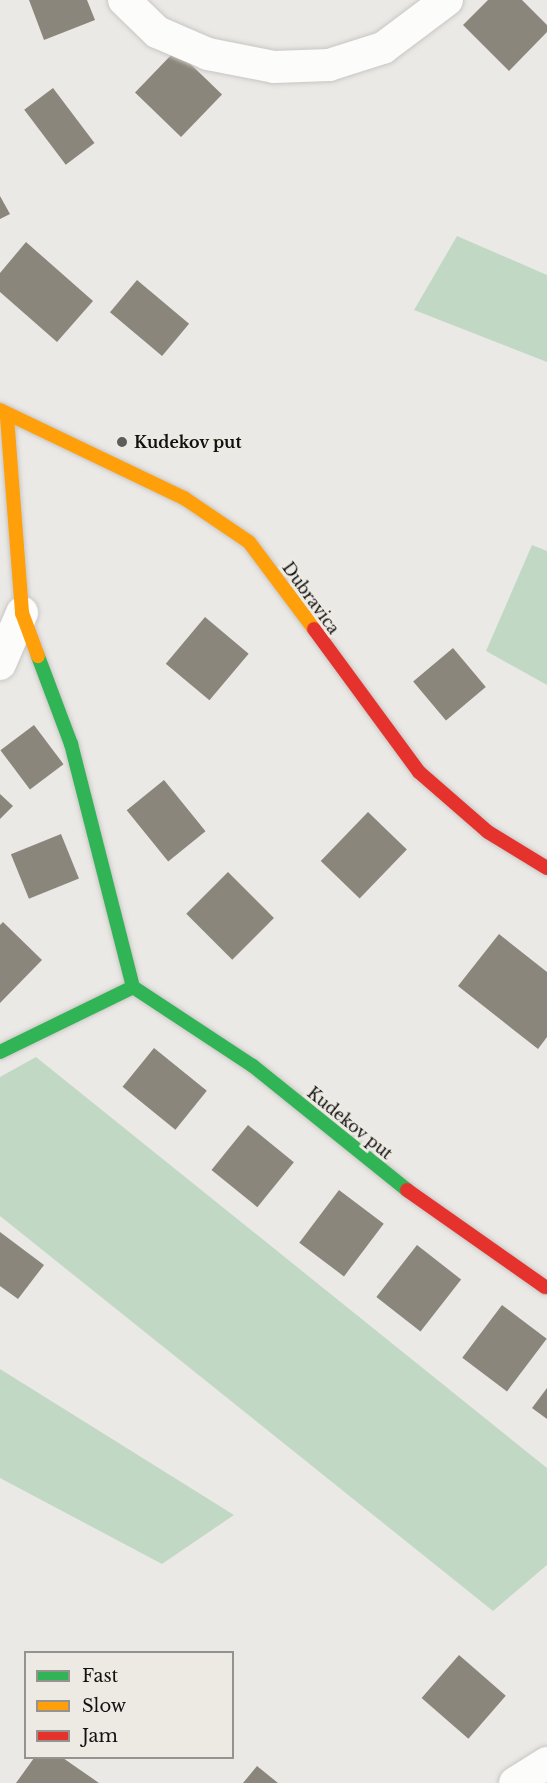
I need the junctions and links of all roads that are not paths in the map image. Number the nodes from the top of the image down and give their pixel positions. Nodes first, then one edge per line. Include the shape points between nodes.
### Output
1 (124, 0) edge
2 (447, 0) edge
3 (3, 414) edge
4 (22, 613) junction
5 (0, 664) edge
6 (547, 867) edge
7 (133, 987) junction
8 (0, 1052) edge
9 (544, 1287) dead end
10 (547, 1764) edge
11 (515, 1783) edge

1 - 2 street via 157,32 208,54 274,67 329,65 383,48
3 - 4 street
3 - 6 street, Dubravica via 184,498 249,542 419,772 488,832
4 - 5 street
4 - 7 street via 71,744
7 - 8 street
7 - 9 street, Kudekov put via 253,1066 410,1193
10 - 11 street

